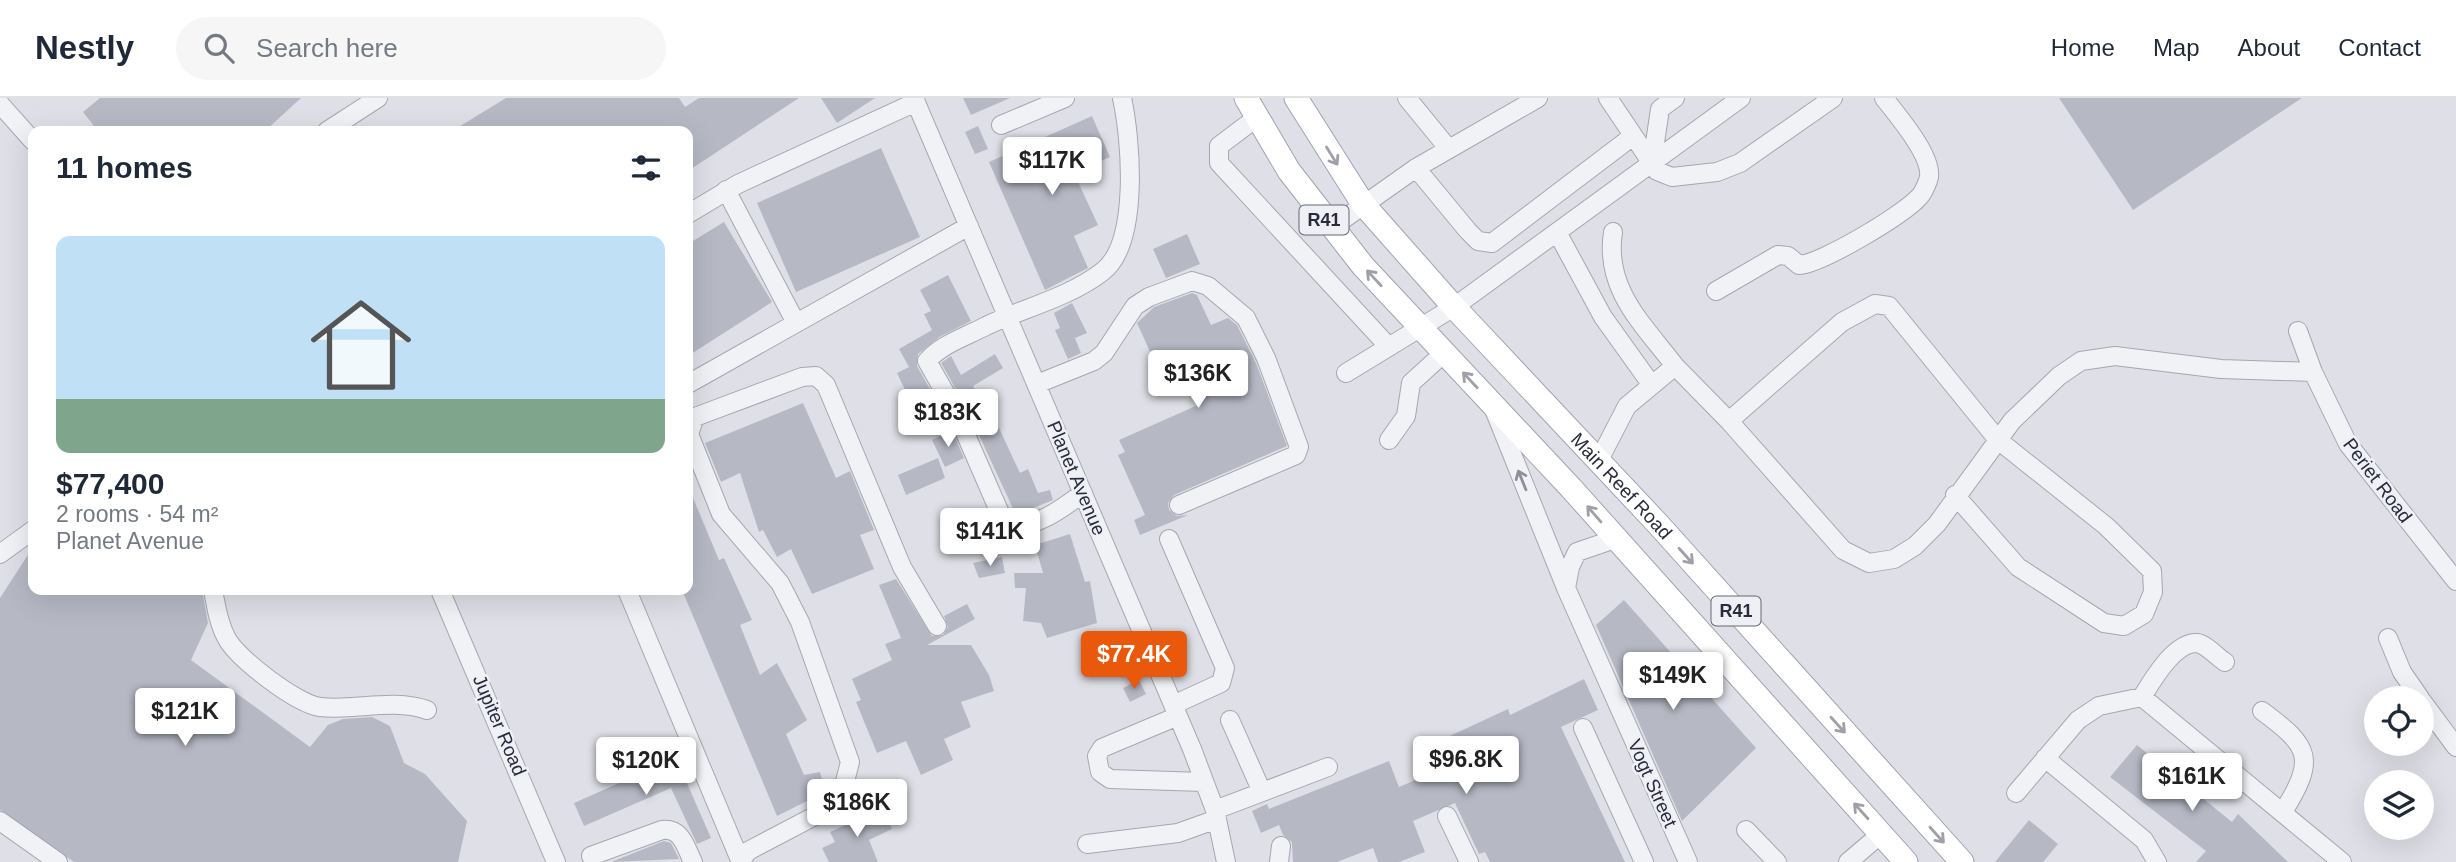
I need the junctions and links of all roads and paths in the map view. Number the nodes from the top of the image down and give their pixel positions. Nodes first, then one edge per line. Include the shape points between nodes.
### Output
1 (378, 98) edge
2 (1065, 98) edge
3 (1122, 98) edge
4 (1296, 98) edge
5 (1406, 98) edge
6 (1538, 98) edge
7 (1608, 98) edge
8 (1675, 98) edge
9 (1741, 98) edge
10 (1833, 98) edge
11 (1884, 98) edge
12 (915, 100) edge
13 (0, 104) edge
14 (1661, 104) edge
15 (1251, 108) edge
16 (1001, 125) dead end
17 (335, 126) edge
18 (28, 135) edge
19 (1633, 136) junction
20 (1448, 148) junction
21 (1652, 163) junction
22 (1416, 168) junction
23 (726, 190) junction
24 (1363, 204) junction
25 (693, 211) edge
26 (969, 226) junction
27 (1331, 228) junction
28 (1557, 232) junction
29 (1613, 232) dead end
30 (1716, 291) dead end
31 (1454, 307) junction
32 (1008, 316) junction
33 (796, 323) junction
34 (1421, 328) junction
35 (2298, 331) dead end
36 (1389, 347) junction
37 (1444, 353) junction
38 (1675, 366) junction
39 (2313, 372) junction
40 (1346, 373) dead end
41 (693, 381) edge
42 (1037, 384) junction
43 (1651, 384) junction
44 (1491, 402) junction
45 (693, 419) edge
46 (1729, 421) junction
47 (1389, 440) dead end
48 (1998, 440) junction
49 (693, 444) edge
50 (1598, 462) junction
51 (1571, 488) junction
52 (1083, 493) junction
53 (1955, 495) junction
54 (1179, 505) dead end
55 (28, 534) edge
56 (1169, 539) dead end
57 (1615, 539) junction
58 (0, 554) edge
59 (2456, 581) edge
60 (1566, 588) junction
61 (214, 595) edge
62 (442, 595) edge
63 (629, 595) edge
64 (937, 626) dead end
65 (2388, 638) dead end
66 (2225, 662) dead end
67 (2412, 686) edge
68 (2142, 697) junction
69 (427, 710) dead end
70 (1175, 711) junction
71 (2262, 711) dead end
72 (2434, 717) edge
73 (1230, 720) dead end
74 (1583, 728) dead end
75 (2456, 747) edge
76 (2045, 758) junction
77 (1328, 767) dead end
78 (1204, 782) junction
79 (1262, 792) junction
80 (2016, 793) dead end
81 (2283, 812) junction
82 (1216, 815) junction
83 (1447, 816) dead end
84 (0, 821) edge
85 (1746, 830) dead end
86 (1881, 834) junction
87 (1087, 844) dead end
88 (588, 860) edge
89 (740, 861) edge
90 (58, 862) edge
91 (556, 862) edge
92 (693, 862) edge
93 (1226, 862) edge
94 (1469, 862) edge
95 (1644, 862) edge
96 (1688, 862) edge
97 (1777, 862) edge
98 (1848, 862) edge
99 (1906, 862) edge
100 (1962, 862) edge
101 (2157, 862) edge
102 (2342, 862) edge

1 - 17 street
2 - 16 street
3 - 32 street via 1131,170 1117,253 1104,271
4 -> 24 main road, Main Reef Road / R41
5 - 20 street
6 - 20 street
7 - 19 street
8 - 14 street
9 - 21 street
10 - 21 street via 1765,148 1717,172 1672,177 1663,175
11 - 30 street via 1922,151 1929,175 1921,196 1818,260 1799,265 1778,255
12 - 23 street
12 - 26 street, Planet Avenue
13 - 18 street
14 - 21 street
15 - 27 main road, Main Reef Road / R41
15 - 36 street via 1219,146 1219,163
19 - 21 street
19 - 22 street via 1492,243 1478,241 1468,232
20 - 22 street
21 - 28 street
22 - 24 street
23 - 25 street
23 - 33 street
24 - 27 street
24 - 31 main road, Main Reef Road / R41
26 - 32 street, Planet Avenue
26 - 33 street
34 -> 27 main road, Main Reef Road / R41
28 - 31 street
28 - 43 street via 1603,317
29 - 38 street via 1609,255 1620,291
31 - 34 street
31 - 50 main road, Main Reef Road / R41
32 - 42 street, Planet Avenue
32 - 52 street via 936,351 927,361 956,412 1006,527 1052,516
33 - 41 street
34 - 36 street
34 - 37 main road, Main Reef Road / R41
35 - 39 street, Periet Road
36 - 40 street
44 -> 37 main road, Main Reef Road / R41
37 - 47 street via 1411,383 1406,416
38 - 43 street
38 - 46 street
39 - 48 street via 2221,369 2115,356 2081,361 2050,385
39 - 59 street, Periet Road via 2348,443
42 - 52 street, Planet Avenue
42 - 54 street via 1094,361 1135,306 1192,281 1208,286 1246,318 1299,447 1296,455
43 - 50 street via 1628,406
44 - 51 main road, Main Reef Road / R41
60 -> 44 street, Vogt Street
45 - 64 street via 802,377 816,376 826,385 902,567
46 - 48 street via 1842,322 1875,304 1889,306
46 - 53 street via 1843,550 1869,563 1894,559 1915,546 1937,524
48 - 53 street
48 - 53 street via 2106,526 2152,570 2153,592 2144,614 2124,626 2104,623 2018,567
49 - 89 street via 721,514 790,599 850,762 841,797 830,808 748,851
50 - 51 main road
50 -> 100 main road, Main Reef Road / R41
57 -> 51 main road, Main Reef Road / R41
52 - 70 street, Planet Avenue
55 - 58 street
56 - 70 street via 1226,677
57 - 60 street via 1577,552
86 -> 57 main road, Main Reef Road / R41
60 - 96 street, Vogt Street
61 - 69 street via 221,625 233,648 293,695 317,707 393,704
62 - 91 street, Jupiter Road
63 - 89 street
65 - 67 street
66 - 68 street via 2202,645 2189,645 2169,659
68 - 76 street via 2099,706 2078,720
68 - 81 street
70 - 78 street, Planet Avenue
70 - 78 street via 1102,748 1097,757 1100,772 1110,779
71 - 81 street via 2290,732 2306,763 2302,782
72 - 75 street
73 - 79 street
74 - 95 street
76 - 80 street
76 - 101 street via 2144,840
77 - 79 street
78 - 82 street, Planet Avenue
79 - 82 street
81 - 102 street
82 - 87 street via 1166,835
82 - 93 street, Planet Avenue
83 - 94 street
84 - 90 street
85 - 97 street
86 - 98 street
86 - 99 main road, Main Reef Road / R41
88 - 92 street via 671,829 680,834

